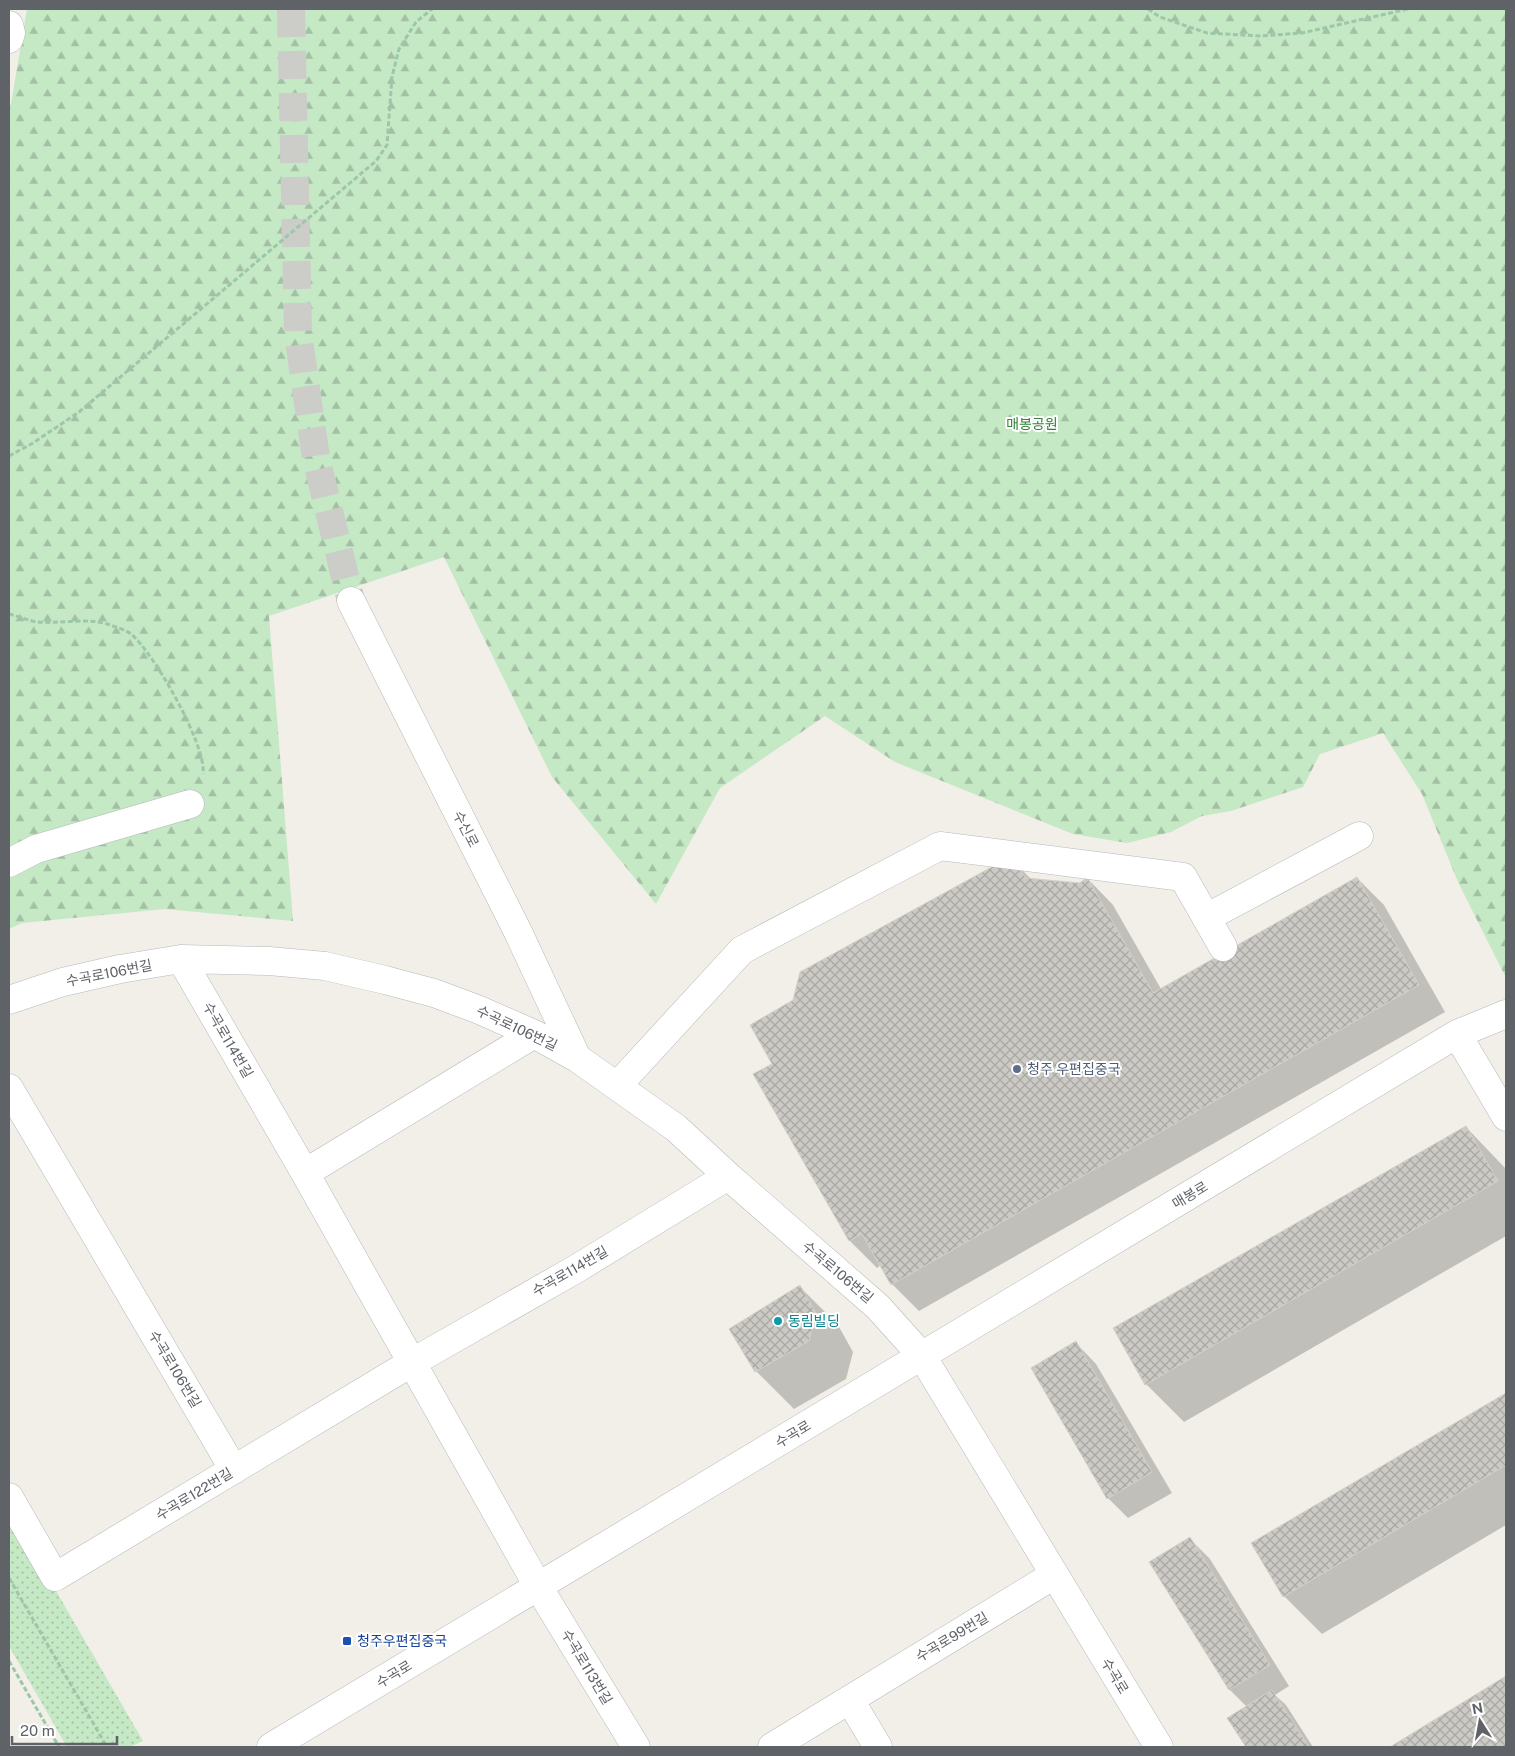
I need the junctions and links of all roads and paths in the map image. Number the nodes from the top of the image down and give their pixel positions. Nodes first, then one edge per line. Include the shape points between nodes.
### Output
1 (432, 9) edge
2 (1148, 9) edge
3 (1408, 9) edge
4 (9, 24) edge
5 (9, 39) edge
6 (9, 456) edge
7 (351, 601) tunnel mouth
8 (9, 614) edge
9 (190, 804) joint
10 (1359, 836) dead end
11 (9, 863) edge
12 (1206, 918) junction
13 (1223, 946) dead end
14 (181, 959) junction
15 (9, 1000) edge
16 (1506, 1014) edge
17 (534, 1034) junction
18 (1457, 1034) junction
19 (578, 1058) junction
20 (617, 1086) junction
21 (9, 1088) edge
22 (1506, 1117) edge
23 (305, 1173) junction
24 (728, 1176) junction
25 (922, 1356) junction
26 (411, 1363) junction
27 (234, 1470) junction
28 (9, 1497) edge
29 (1054, 1575) junction
30 (9, 1578) edge
31 (538, 1588) junction
32 (9, 1662) edge
33 (850, 1700) junction
34 (59, 1747) edge
35 (107, 1747) edge
36 (271, 1747) edge
37 (636, 1747) edge
38 (772, 1747) edge
39 (878, 1747) edge
40 (1159, 1747) edge

1 - 6 path via 416,22 399,49 392,77 387,145 376,161 79,412
2 - 3 path via 1160,17 1207,32 1261,36 1302,33
4 - 5 street via 12,33
7 - 19 street, 수신로
8 - 9 path via 36,622 108,624 131,634 170,686 198,748 204,768 201,786
9 - 11 street via 36,849
10 - 12 street
12 - 13 street
12 - 20 street via 1183,877 940,846 742,950
14 - 15 street, 수곡로106번길 via 62,982
14 - 17 street, 수곡로106번길 via 325,966 434,993
14 - 23 street, 수곡로114번길
16 - 18 street, 매봉로
17 - 19 street, 수곡로106번길
17 - 23 street
18 - 22 street
18 - 25 street, 매봉로
19 - 20 street, 수곡로106번길
20 - 24 street, 수곡로106번길 via 676,1128
21 - 27 street, 수곡로106번길
23 - 26 street, 수곡로114번길
24 - 25 street, 수곡로106번길 via 878,1307
24 - 26 street, 수곡로114번길
25 - 29 street, 수곡로
25 - 31 street, 수곡로
26 - 27 street, 수곡로122번길
26 - 31 street, 수곡로114번길
27 - 28 street, 수곡로122번길 via 55,1577
29 - 33 street, 수곡로99번길
29 - 40 street, 수곡로
30 - 35 path
31 - 36 street, 수곡로
31 - 37 street, 수곡로113번길
32 - 34 path
33 - 38 street, 수곡로99번길
33 - 39 street

